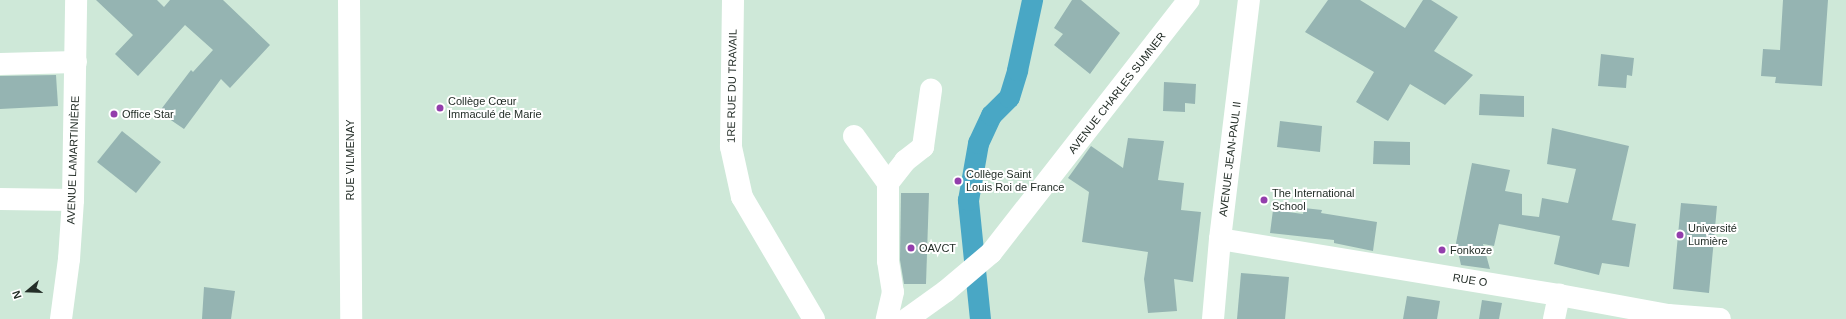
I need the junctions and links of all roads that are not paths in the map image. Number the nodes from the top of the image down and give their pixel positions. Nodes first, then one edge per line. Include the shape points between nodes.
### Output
1 (76, 0) edge
2 (349, 0) edge
3 (733, 0) edge
4 (1189, 0) edge
5 (1249, 0) edge
6 (76, 62) junction
7 (0, 64) edge
8 (931, 90) dead end
9 (854, 136) dead end
10 (888, 183) junction
11 (0, 199) edge
12 (74, 200) junction
13 (1220, 239) junction
14 (1558, 295) junction
15 (61, 319) edge
16 (351, 319) edge
17 (814, 319) edge
18 (887, 319) edge
19 (907, 319) edge
20 (1213, 319) edge
21 (1554, 319) edge
22 (1720, 319) edge

1 - 6 street, AVENUE LAMARTINIÈRE
2 - 16 street, RUE VILMENAY
3 - 17 street, 1RE RUE DU TRAVAIL via 731,147 742,197
4 - 19 street, AVENUE CHARLES SUMNER via 991,253 946,292
5 - 13 street, AVENUE JEAN-PAUL II
6 - 7 street
6 - 12 street, AVENUE LAMARTINIÈRE
8 - 10 street via 923,147 905,161
9 - 10 street
10 - 18 street via 888,261 893,292
11 - 12 street
12 - 15 street, AVENUE LAMARTINIÈRE
13 - 14 street, RUE O
13 - 20 street, AVENUE JEAN-PAUL II
14 - 21 street
14 - 22 street, RUE O via 1668,315

